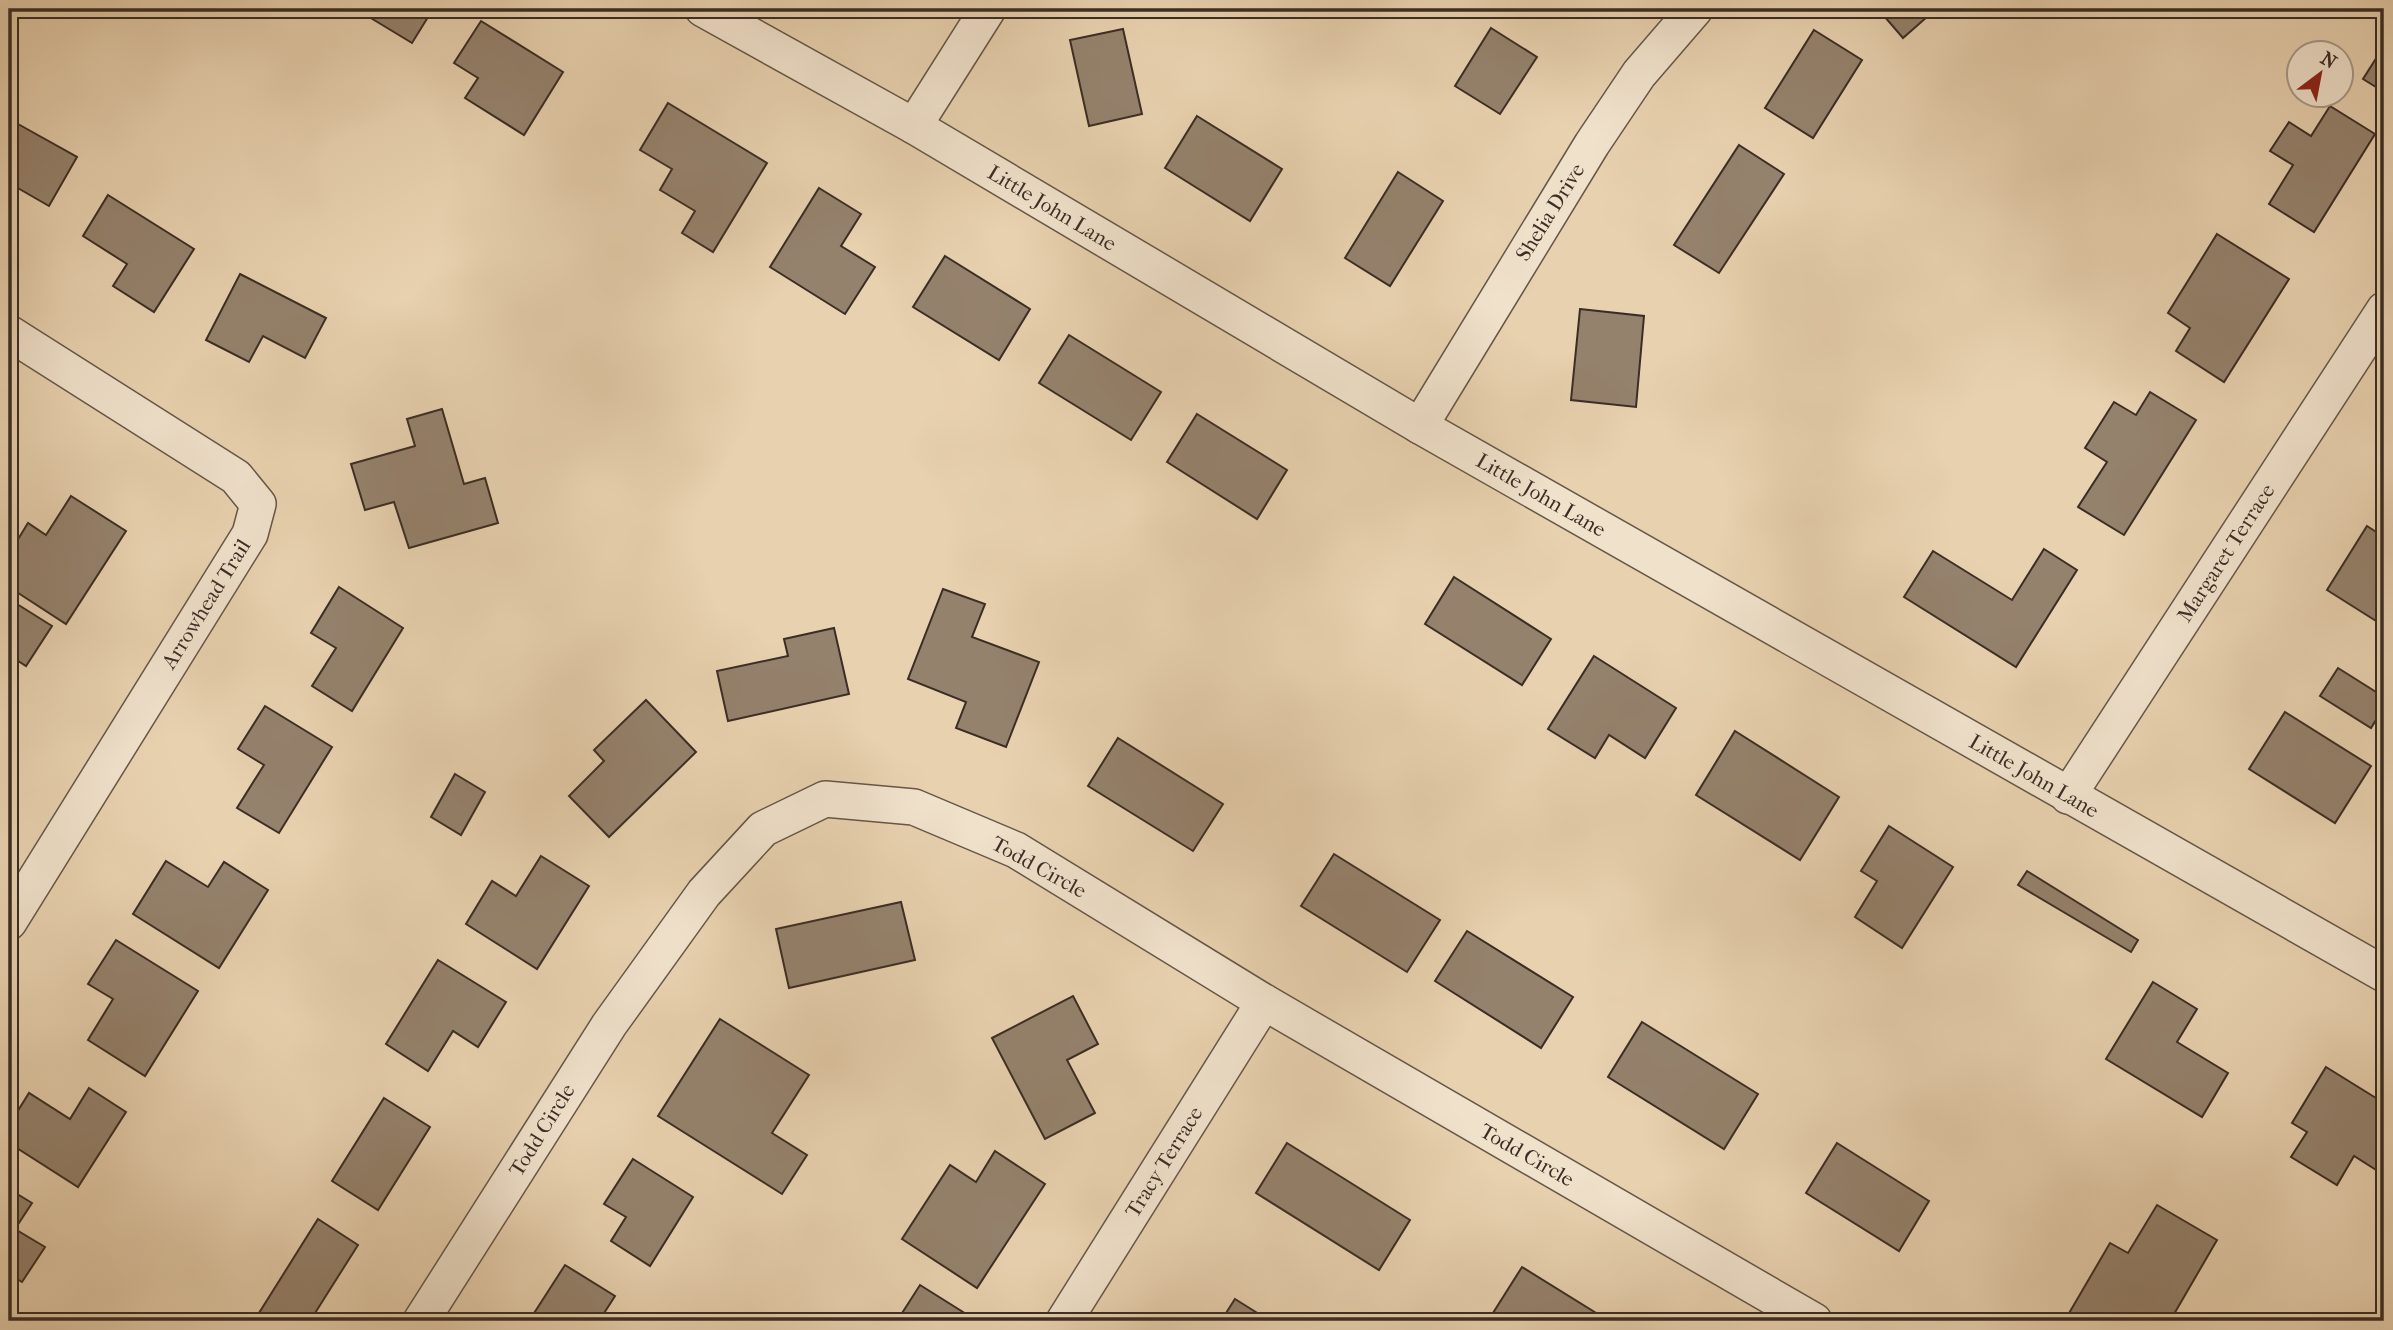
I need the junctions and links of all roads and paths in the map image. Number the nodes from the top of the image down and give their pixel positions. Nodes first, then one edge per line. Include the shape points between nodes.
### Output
1 (703, 9) edge
2 (988, 9) edge
3 (1695, 9) edge
4 (914, 126) junction
5 (2384, 310) edge
6 (9, 333) edge
7 (1420, 426) junction
8 (2068, 796) junction
9 (9, 922) edge
10 (2384, 974) edge
11 (1264, 1002) junction
12 (1767, 1310) edge
13 (421, 1321) edge
14 (1064, 1321) edge
15 (1814, 1321) edge

1 - 4 street, Little John Lane
2 - 4 street
3 - 7 street, Shelia Drive via 1639,74 1592,144
4 - 7 street, Little John Lane
5 - 8 street, Margaret Terrace
6 - 9 street, Arrowhead Trail via 236,477 258,504 250,534
7 - 8 street, Little John Lane
8 - 10 street, Little John Lane
11 - 12 street, Todd Circle
11 - 13 street, Todd Circle via 1016,850 914,807 825,799 763,829 704,893 609,1025
11 - 14 street, Tracy Terrace
12 - 15 street, Todd Circle

